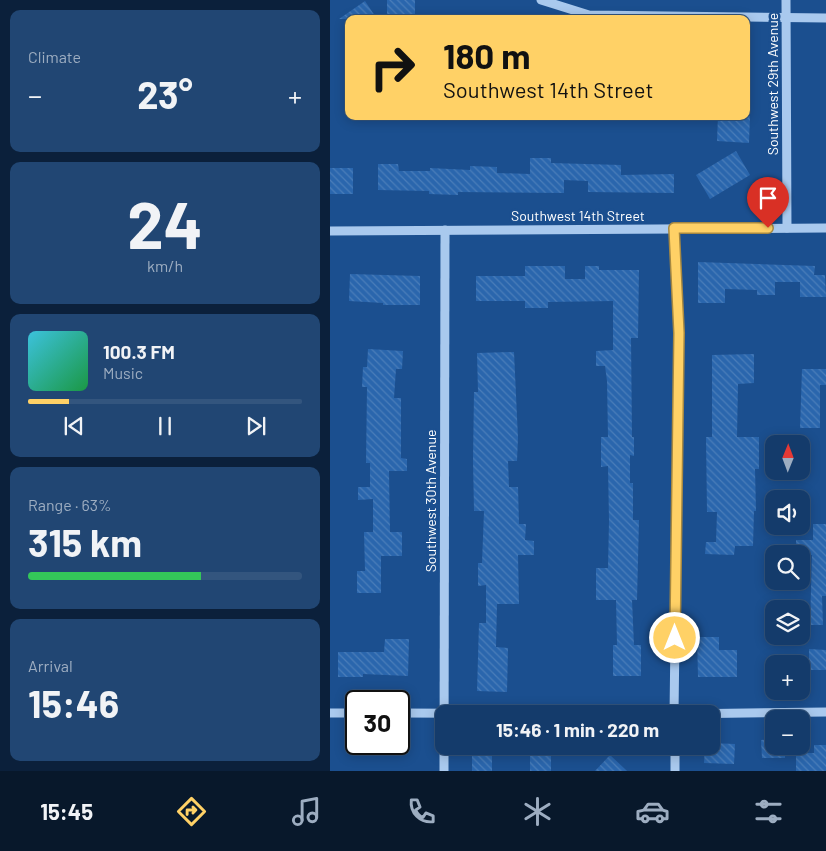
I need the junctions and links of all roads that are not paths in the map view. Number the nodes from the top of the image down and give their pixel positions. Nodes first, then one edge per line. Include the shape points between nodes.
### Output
1 (541, 0) edge
2 (786, 0) edge
3 (589, 15) edge
4 (750, 17) edge
5 (786, 18) junction
6 (826, 18) edge
7 (674, 228) junction
8 (787, 228) junction
9 (826, 228) edge
10 (445, 230) junction
11 (330, 231) edge
12 (444, 705) edge
13 (676, 705) edge
14 (826, 712) edge
15 (330, 713) edge
16 (345, 713) edge
17 (410, 713) edge
18 (435, 713) edge
19 (720, 713) edge
20 (444, 755) edge
21 (675, 755) edge
22 (444, 771) edge
23 (675, 771) edge

1 - 3 street
2 - 5 street, Southwest 29th Avenue
4 - 5 street
5 - 6 street
5 - 8 street, Southwest 29th Avenue
7 - 8 street, Southwest 14th Street
7 - 10 street, Southwest 14th Street
7 - 13 street via 679,333
8 - 9 street, Southwest 14th Street
10 - 11 street, Southwest 14th Street
10 - 12 street, Southwest 30th Avenue
14 - 19 street
15 - 16 street
17 - 18 street
20 - 22 street, Southwest 30th Avenue
21 - 23 street

